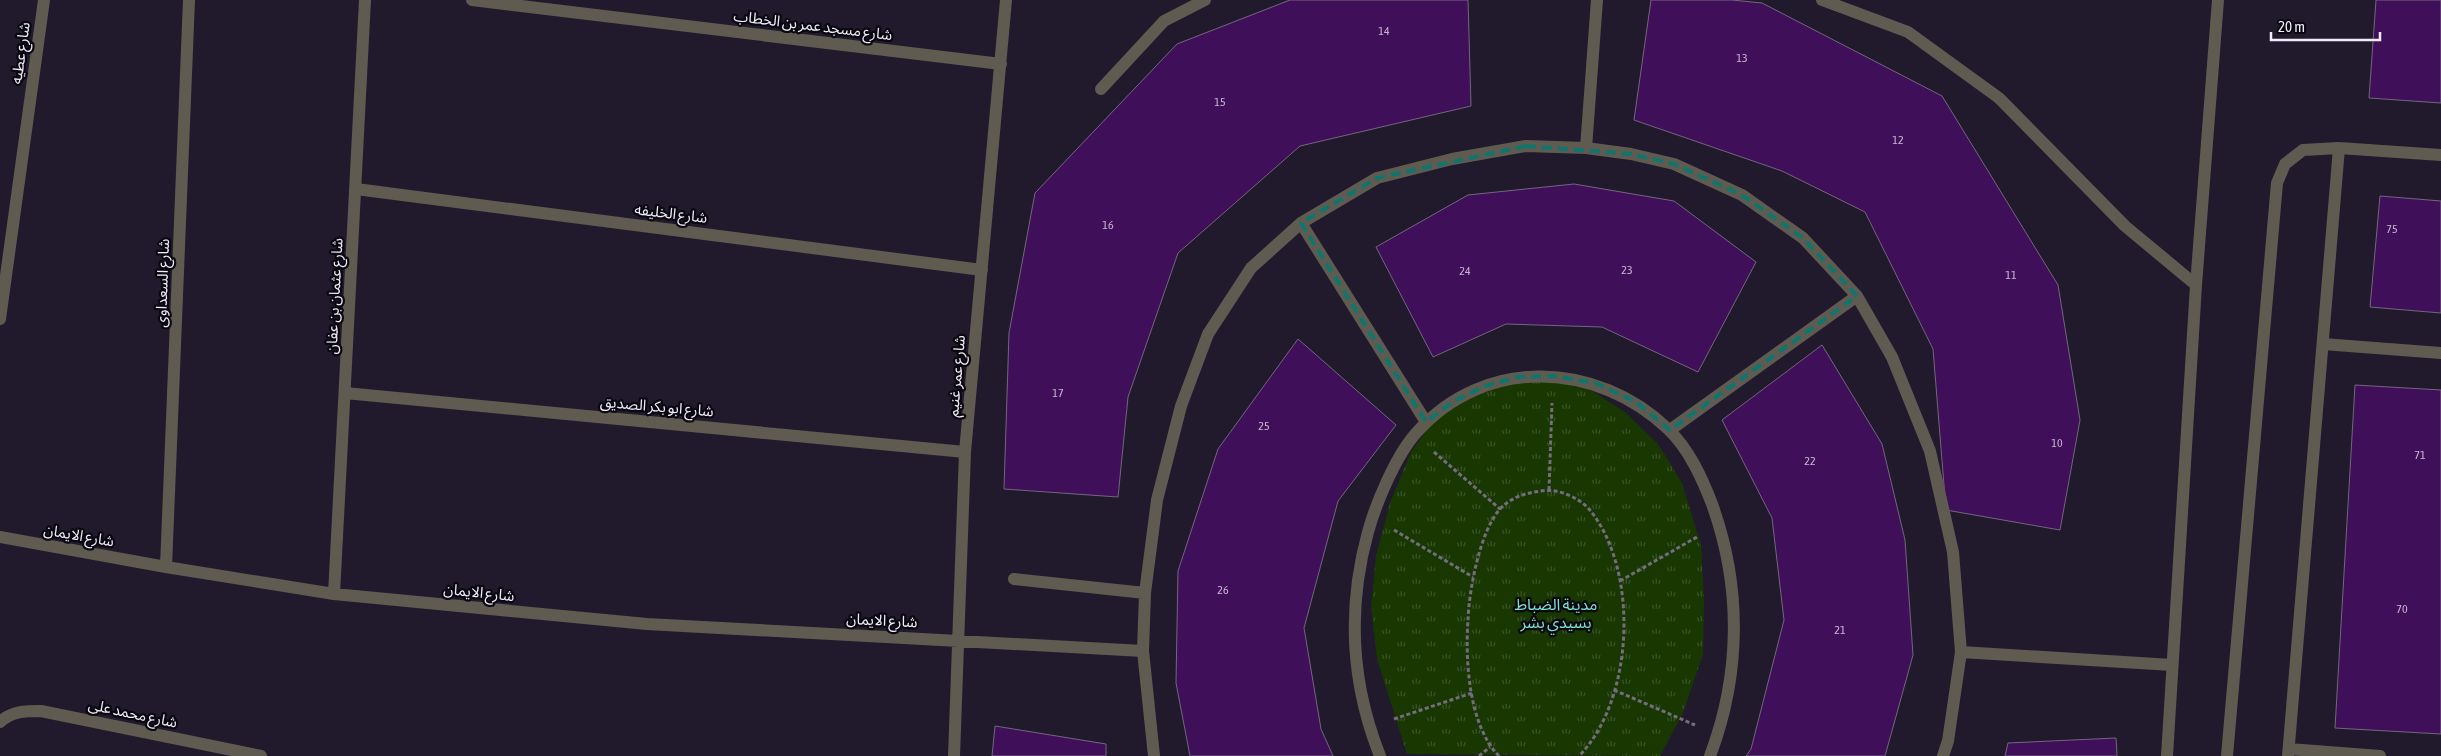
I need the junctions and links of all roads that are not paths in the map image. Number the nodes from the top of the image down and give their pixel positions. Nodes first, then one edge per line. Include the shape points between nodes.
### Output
1 (44, 0) edge
2 (189, 0) edge
3 (365, 0) edge
4 (472, 0) edge
5 (1006, 0) edge
6 (1205, 0) edge
7 (1597, 0) edge
8 (1822, 0) edge
9 (2218, 0) edge
10 (1001, 64) junction
11 (1101, 88) dead end
12 (1586, 148) junction
13 (2339, 148) junction
14 (2441, 154) edge
15 (356, 189) junction
16 (1301, 223) junction
17 (982, 270) junction
18 (2196, 285) junction
19 (1857, 296) junction
20 (0, 319) edge
21 (2323, 344) junction
22 (2441, 353) edge
23 (345, 393) junction
24 (1426, 422) junction
25 (1670, 430) junction
26 (965, 452) junction
27 (0, 537) edge
28 (166, 567) junction
29 (1014, 579) dead end
30 (1145, 593) junction
31 (334, 594) junction
32 (958, 640) junction
33 (1143, 651) junction
34 (1961, 652) junction
35 (2172, 665) junction
36 (0, 722) edge
37 (2289, 752) edge
38 (261, 756) edge
39 (954, 756) edge
40 (1154, 756) edge
41 (1380, 756) edge
42 (1710, 756) edge
43 (1943, 756) edge
44 (2167, 756) edge
45 (2226, 756) edge
46 (2380, 756) edge

1 - 20 street, شارع عطيه
2 - 28 street, شارع السعداوى
3 - 15 street, شارع عثمان بن عفان
4 - 10 street, شارع مسجد عمر بن الخطاب
5 - 10 street, شارع عمر غنيم
6 - 11 street via 1164,21
7 - 12 street
8 - 18 street via 1908,32 1999,98 2125,226
9 - 18 street
10 - 17 street, شارع عمر غنيم
12 - 16 street via 1526,146 1452,159 1377,178
12 - 19 street via 1674,164 1742,195 1803,238
13 - 14 street
13 - 21 street
13 - 45 street via 2303,150 2285,164 2277,183
15 - 17 street, شارع الخليفه
15 - 23 street, شارع عثمان بن عفان
16 - 24 street
16 - 30 street via 1251,268 1208,334 1181,406 1157,500
17 - 26 street, شارع عمر غنيم
18 - 35 street
19 - 25 street
19 - 34 street via 1892,357 1930,451 1953,552
21 - 22 street
21 - 37 street
23 - 26 street, شارع ابو بكر الصديق
23 - 31 street, شارع عثمان بن عفان
24 - 25 street via 1454,401 1485,386 1518,378 1553,376 1596,383 1636,402
24 - 41 street via 1414,435 1372,517 1354,600 1359,686
25 - 42 street via 1692,459 1719,524 1731,577 1735,615 1732,675
26 - 32 street, شارع عمر غنيم
27 - 28 street, شارع الايمان
28 - 31 street, شارع الايمان
29 - 30 street
30 - 33 street
31 - 32 street, شارع الايمان via 646,624
32 - 33 street, شارع الايمان
32 - 39 street, شارع عمر غنيم
33 - 40 street
34 - 35 street
34 - 43 street
35 - 44 street
36 - 38 street, شارع محمد على via 6,716 21,711 41,711
37 - 46 street

